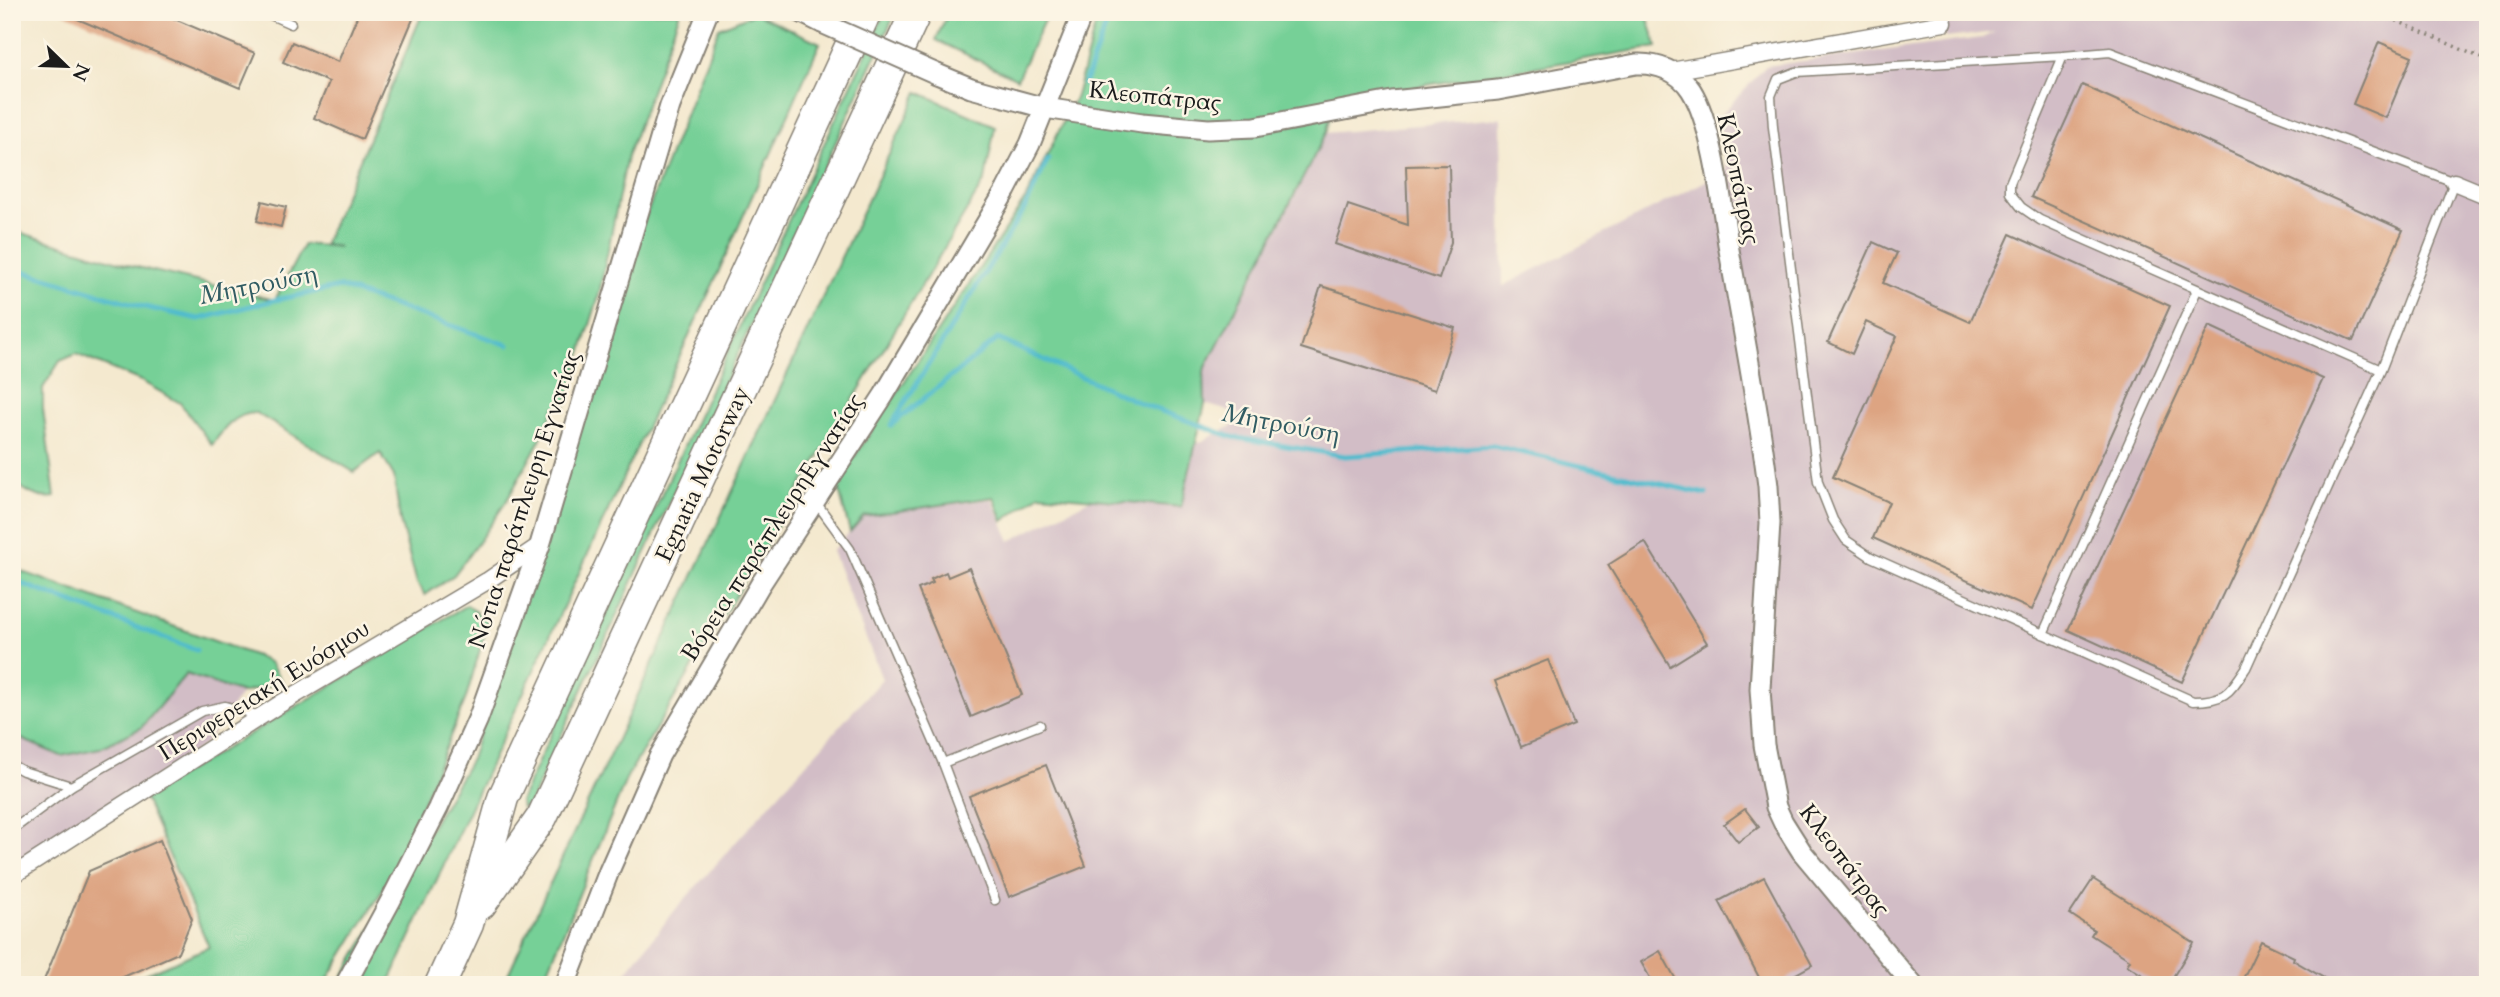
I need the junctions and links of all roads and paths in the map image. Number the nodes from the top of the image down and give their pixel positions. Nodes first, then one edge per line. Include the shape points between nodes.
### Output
1 (264, 12) edge
2 (698, 12) edge
3 (708, 12) edge
4 (800, 12) edge
5 (866, 12) edge
6 (916, 12) edge
7 (1083, 12) edge
8 (2377, 12) edge
9 (1944, 23) dead end
10 (291, 24) dead end
11 (698, 36) junction
12 (2063, 56) junction
13 (2488, 61) edge
14 (1671, 72) junction
15 (1045, 108) junction
16 (2454, 182) junction
17 (2488, 196) edge
18 (2197, 290) junction
19 (2381, 370) junction
20 (816, 501) junction
21 (540, 545) junction
22 (2043, 634) junction
23 (261, 716) junction
24 (1041, 724) dead end
25 (943, 763) junction
26 (12, 765) edge
27 (71, 786) junction
28 (12, 830) edge
29 (12, 876) edge
30 (995, 900) dead end
31 (468, 924) junction
32 (345, 985) edge
33 (440, 985) edge
34 (565, 985) edge
35 (1913, 985) edge

1 - 10 lane
2 - 11 street
3 - 11 street, Νότια παράπλευρη Εγνατίας
4 - 15 street, Κλεοπάτρας, bridge via 937,74
5 - 31 highway, Egnatia Motorway via 503,798
6 - 31 highway, Egnatia Motorway via 542,817
7 - 15 street, Βόρεια παράπλευρηΕγνατίας
8 - 13 path
9 - 14 street
11 - 21 street, Νότια παράπλευρη Εγνατίας via 670,106
12 - 16 lane via 2110,52
12 - 18 lane via 2010,183 2010,193 2040,220
12 - 22 lane via 1796,72 1778,79 1771,96 1818,482 1833,520 1846,540 1871,557
14 - 15 street, Κλεοπάτρας via 1636,64 1531,85 1392,101 1231,129 1142,123
14 - 35 street, Κλεοπάτρας via 1692,91 1707,134 1765,463 1770,508 1760,689 1763,744 1774,797 1802,852
15 - 20 street, Βόρεια παράπλευρηΕγνατίας via 984,230
16 - 17 street
16 - 19 lane
18 - 19 lane
18 - 22 lane
19 - 22 lane via 2246,668 2231,690 2213,701 2193,701
20 - 25 lane via 850,549
20 - 34 street, Βόρεια παράπλευρηΕγνατίας via 660,755 608,871
21 - 23 street, Περιφερειακή Ευόσμου
21 - 32 street, Νότια παράπλευρη Εγνατίας via 478,719 438,808
23 - 27 lane via 225,706 202,711
23 - 29 street, Περιφερειακή Ευόσμου
24 - 25 lane
25 - 30 lane
26 - 27 lane
27 - 28 lane
31 - 33 highway, Egnatia Motorway

